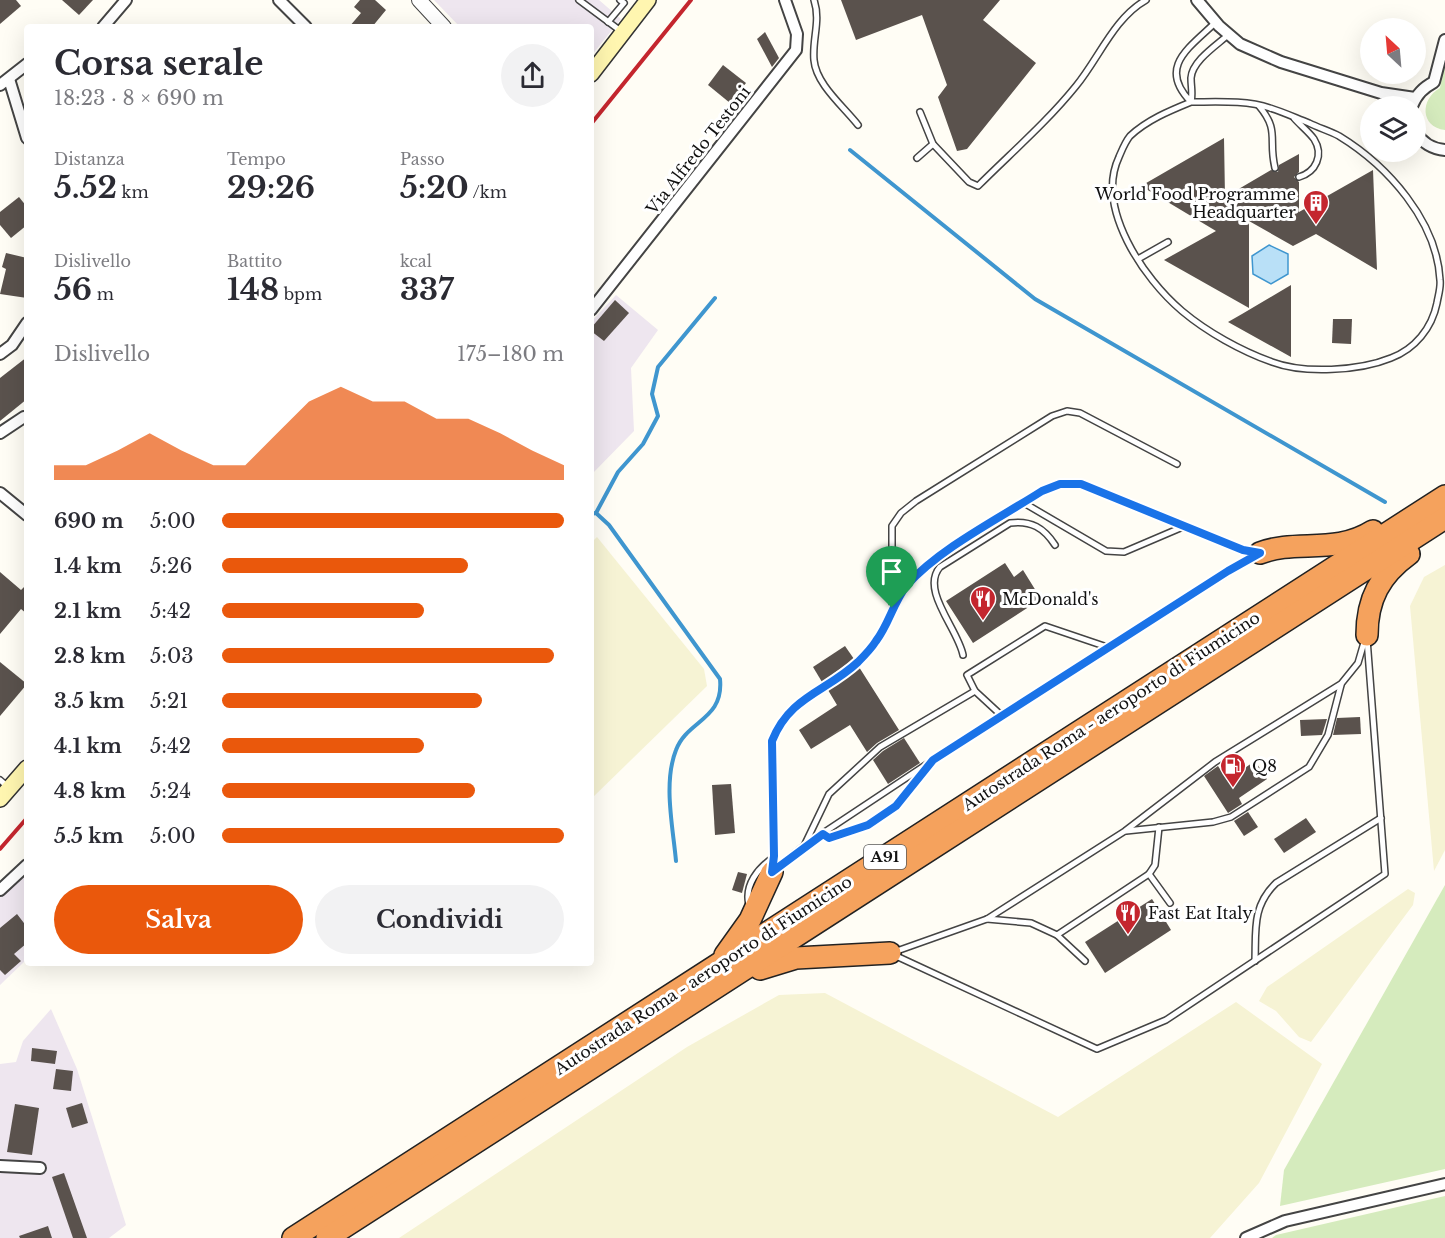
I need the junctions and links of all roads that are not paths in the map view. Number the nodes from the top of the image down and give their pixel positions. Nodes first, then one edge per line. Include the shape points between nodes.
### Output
1 (126, 0) edge
2 (279, 0) edge
3 (419, 0) edge
4 (579, 0) edge
5 (620, 0) edge
6 (648, 0) edge
7 (785, 0) edge
8 (814, 0) edge
9 (1146, 0) edge
10 (1197, 0) edge
11 (609, 22) junction
12 (1216, 22) junction
13 (106, 24) edge
14 (303, 24) edge
15 (441, 24) edge
16 (623, 33) junction
17 (1229, 34) junction
18 (1445, 40) edge
19 (24, 66) edge
20 (594, 70) edge
21 (4, 82) edge
22 (1392, 96) edge
23 (1418, 96) edge
24 (1191, 102) junction
25 (1259, 106) junction
26 (920, 112) dead end
27 (1293, 117) junction
28 (858, 124) dead end
29 (24, 131) edge
30 (1426, 143) edge
31 (933, 144) junction
32 (1445, 150) edge
33 (917, 158) dead end
34 (1275, 168) dead end
35 (1299, 177) dead end
36 (1168, 242) dead end
37 (1138, 259) junction
38 (594, 306) edge
39 (24, 327) edge
40 (0, 354) edge
41 (24, 417) dead end
42 (0, 433) edge
43 (1178, 464) dead end
44 (0, 493) edge
45 (1024, 503) junction
46 (1443, 505) edge
47 (24, 513) edge
48 (1185, 526) junction
49 (1445, 526) edge
50 (1055, 545) dead end
51 (1260, 553) junction
52 (892, 608) junction
53 (1367, 635) junction
54 (1110, 648) junction
55 (963, 655) dead end
56 (1341, 684) junction
57 (975, 691) junction
58 (1001, 715) junction
59 (933, 760) junction
60 (24, 771) edge
61 (3, 789) edge
62 (1381, 818) junction
63 (1159, 827) junction
64 (1125, 831) junction
65 (823, 834) junction
66 (804, 846) junction
67 (773, 864) junction
68 (24, 868) edge
69 (1149, 874) junction
70 (0, 890) edge
71 (1170, 903) dead end
72 (987, 919) junction
73 (1057, 935) junction
74 (890, 953) junction
75 (1084, 961) dead end
76 (1255, 961) junction
77 (717, 965) junction
78 (716, 988) junction
79 (0, 1166) edge
80 (40, 1168) dead end
81 (1445, 1184) edge
82 (293, 1238) edge
83 (327, 1238) edge
84 (1246, 1238) edge

1 - 13 street
2 - 14 street
3 - 15 street
4 - 11 lane
5 - 11 lane via 624,3
6 - 16 main road
7 - 38 street, Via Alfredo Testoni via 797,34 796,50
8 - 28 lane via 816,70
9 - 31 lane via 1127,12 1090,68 1057,108 978,186 969,182
10 - 12 street
11 - 16 lane
12 - 17 street
12 - 24 lane via 1181,56 1175,71 1179,90
16 - 20 main road
17 - 22 street via 1240,44 1281,62
17 - 24 lane via 1198,64 1191,77
18 - 23 street via 1434,82
19 - 21 street
21 - 29 street
24 - 25 lane
24 - 37 lane via 1155,117 1128,138 1115,165 1112,188 1116,215
25 - 27 lane
25 - 34 lane via 1274,129 1271,151
26 - 31 lane
27 - 35 lane via 1313,137 1319,156 1307,175
27 - 37 lane via 1338,136 1367,156 1390,177 1418,216 1435,250 1440,282 1434,319 1417,343 1393,358 1365,367 1310,369 1273,363 1242,349 1183,312
30 - 32 street
31 - 33 lane
36 - 37 lane
39 - 40 street
41 - 42 street
43 - 52 lane via 1080,413 1067,411 1052,416 916,501 896,518 892,526
44 - 47 street
45 - 48 lane via 1060,484 1081,484
45 - 48 lane via 1106,551 1119,553
45 - 52 lane via 933,560 907,585
46 - 51 highway via 1341,543
46 - 77 highway, Autostrada Roma - aeroporto di Fiumicino / A91
46 - 78 highway, Autostrada Roma - aeroporto di Fiumicino / A91
48 - 51 lane
49 - 53 highway via 1382,578 1371,600
50 - 55 lane via 1038,526 1020,521 1010,523 935,572 933,587 961,642
51 - 54 lane
52 - 67 lane via 877,641 856,663 792,708 778,724 771,750
53 - 56 lane via 1358,663
53 - 62 lane
54 - 57 lane via 1045,626 967,675
54 - 58 lane
56 - 63 lane via 1328,735 1309,767 1231,817
56 - 64 lane via 1215,762
57 - 58 lane
57 - 66 lane via 880,747 829,794
58 - 59 lane
59 - 65 lane
59 - 65 lane via 896,806 868,825 829,838
60 - 61 main road
62 - 76 lane via 1264,894 1258,908
62 - 76 lane via 1385,874
63 - 64 lane
63 - 69 lane via 1155,865
64 - 72 lane
65 - 66 lane
66 - 67 lane
67 - 77 highway via 752,915
68 - 70 street
69 - 71 lane
69 - 73 lane
72 - 73 lane via 1031,923
72 - 74 lane
73 - 75 lane
74 - 76 lane via 1097,1049 1166,1020
74 - 78 highway via 785,960
77 - 82 highway, Autostrada Roma - aeroporto di Fiumicino / A91
78 - 83 highway, Autostrada Roma - aeroporto di Fiumicino / A91
79 - 80 street
81 - 84 street via 1285,1221

